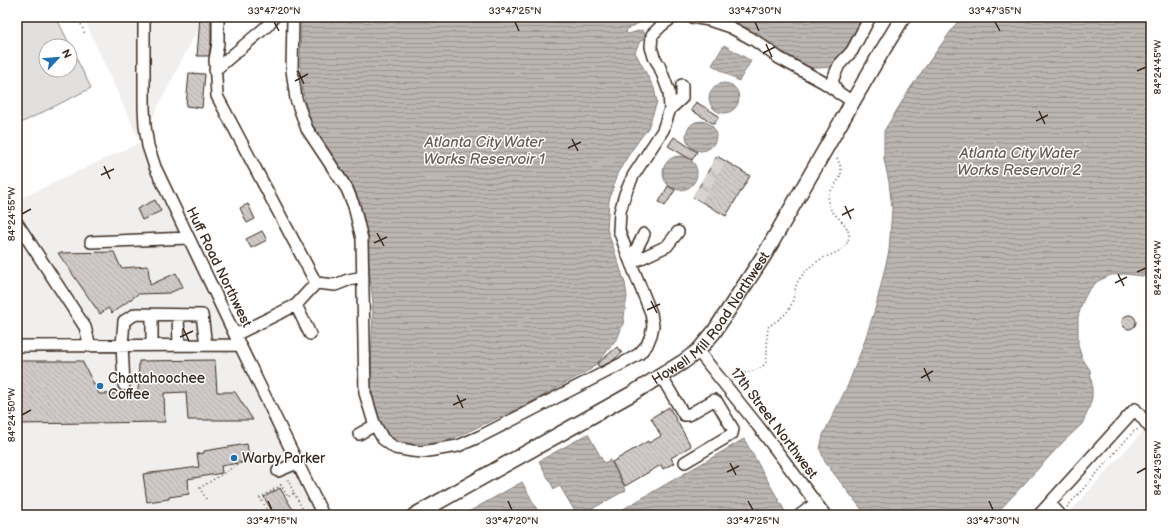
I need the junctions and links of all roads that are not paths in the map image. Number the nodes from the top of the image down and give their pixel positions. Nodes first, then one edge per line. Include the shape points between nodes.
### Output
1 (144, 17) edge
2 (218, 17) edge
3 (274, 17) edge
4 (293, 17) edge
5 (673, 17) edge
6 (691, 17) edge
7 (870, 17) edge
8 (903, 17) edge
9 (215, 70) junction
10 (682, 85) dead end
11 (838, 93) junction
12 (853, 102) junction
13 (670, 109) junction
14 (17, 222) edge
15 (678, 232) dead end
16 (644, 234) dead end
17 (188, 238) junction
18 (91, 242) dead end
19 (636, 261) junction
20 (363, 277) junction
21 (316, 283) junction
22 (296, 305) junction
23 (152, 314) junction
24 (178, 315) junction
25 (310, 334) dead end
26 (237, 340) junction
27 (152, 345) junction
28 (179, 345) junction
29 (206, 345) junction
30 (17, 346) edge
31 (90, 346) junction
32 (122, 346) junction
33 (698, 351) junction
34 (661, 376) junction
35 (124, 385) dead end
36 (375, 425) junction
37 (1149, 427) edge
38 (359, 434) dead end
39 (685, 462) dead end
40 (297, 463) junction
41 (282, 472) road end
42 (816, 503) junction
43 (1050, 503) junction
44 (1063, 512) edge
45 (323, 515) edge
46 (415, 515) edge
47 (800, 515) edge
48 (825, 515) edge
49 (1039, 515) edge

1 - 17 street, Huff Road Northwest via 144,108 148,146
2 - 9 street
3 - 9 street via 267,26
4 - 20 street via 292,70 296,100 307,129 347,189 354,206 362,239
5 - 13 street via 652,36 654,57 669,92
6 - 11 street via 709,26 730,27
7 - 11 street via 852,50 839,65 832,81
8 - 12 main road, Howell Mill Road Northwest
9 - 21 street via 217,96
10 - 13 street via 682,98
11 - 12 street
12 - 33 main road, Howell Mill Road Northwest via 765,254 714,332
13 - 19 street via 663,130 633,176 620,212 619,230
14 - 31 street via 85,327
15 - 19 street via 667,246
16 - 19 street via 636,250
17 - 18 street
17 - 26 street, Huff Road Northwest
19 - 36 street via 647,292 653,326 647,345 639,354 458,446 422,452 395,448 382,439
20 - 21 street via 335,285
20 - 36 street via 366,393
21 - 22 street
22 - 25 street
22 - 26 street
23 - 24 street
23 - 27 street
23 - 32 street via 136,314 124,321
24 - 28 street
24 - 29 street via 202,315
26 - 29 street
26 - 40 street, Huff Road Northwest
27 - 28 street
27 - 32 street
28 - 29 street
30 - 31 street
31 - 32 street
32 - 35 street
33 - 34 main road, Howell Mill Road Northwest
33 - 42 street, 17th Street Northwest
34 - 39 street via 684,414 714,400 734,429 732,434
34 - 46 main road, Howell Mill Road Northwest
36 - 38 street
37 - 43 street via 1135,409
40 - 41 street
40 - 45 street, Huff Road Northwest
42 - 47 street
42 - 48 street, 17th Street Northwest
43 - 44 street
43 - 49 street

